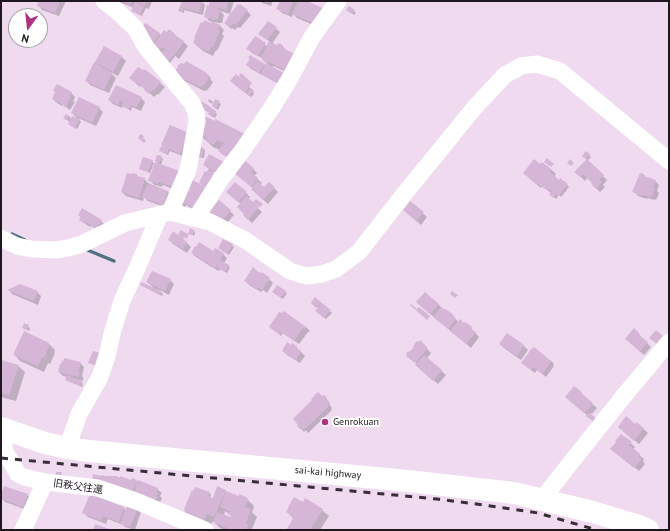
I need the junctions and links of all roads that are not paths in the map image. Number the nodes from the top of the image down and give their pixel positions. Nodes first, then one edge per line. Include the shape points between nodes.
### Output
1 (104, 1) edge
2 (338, 1) edge
3 (669, 161) edge
4 (165, 213) junction
5 (196, 218) junction
6 (1, 238) edge
7 (669, 342) edge
8 (3, 428) edge
9 (67, 448) junction
10 (9, 473) edge
11 (45, 482) junction
12 (542, 499) junction
13 (23, 530) edge
14 (205, 530) edge
15 (648, 530) edge

1 - 4 street via 135,28 146,46 192,103 196,112 197,121 188,170
2 - 5 street via 312,37 271,109
3 - 5 street via 560,71 537,64 521,66 505,75 474,107 359,252 336,269 306,276 290,271 244,240 210,222
4 - 5 street
4 - 6 street via 125,223 82,244 55,250 17,246
4 - 9 street via 122,301 100,377 79,414
7 - 12 street
8 - 9 highway, sai-kai highway
8 - 10 street, 旧秩父往還
9 - 12 highway, sai-kai highway via 446,485
10 - 11 street, 旧秩父往還
11 - 13 street
11 - 14 street, 旧秩父往還 via 98,488
12 - 15 highway, sai-kai highway

